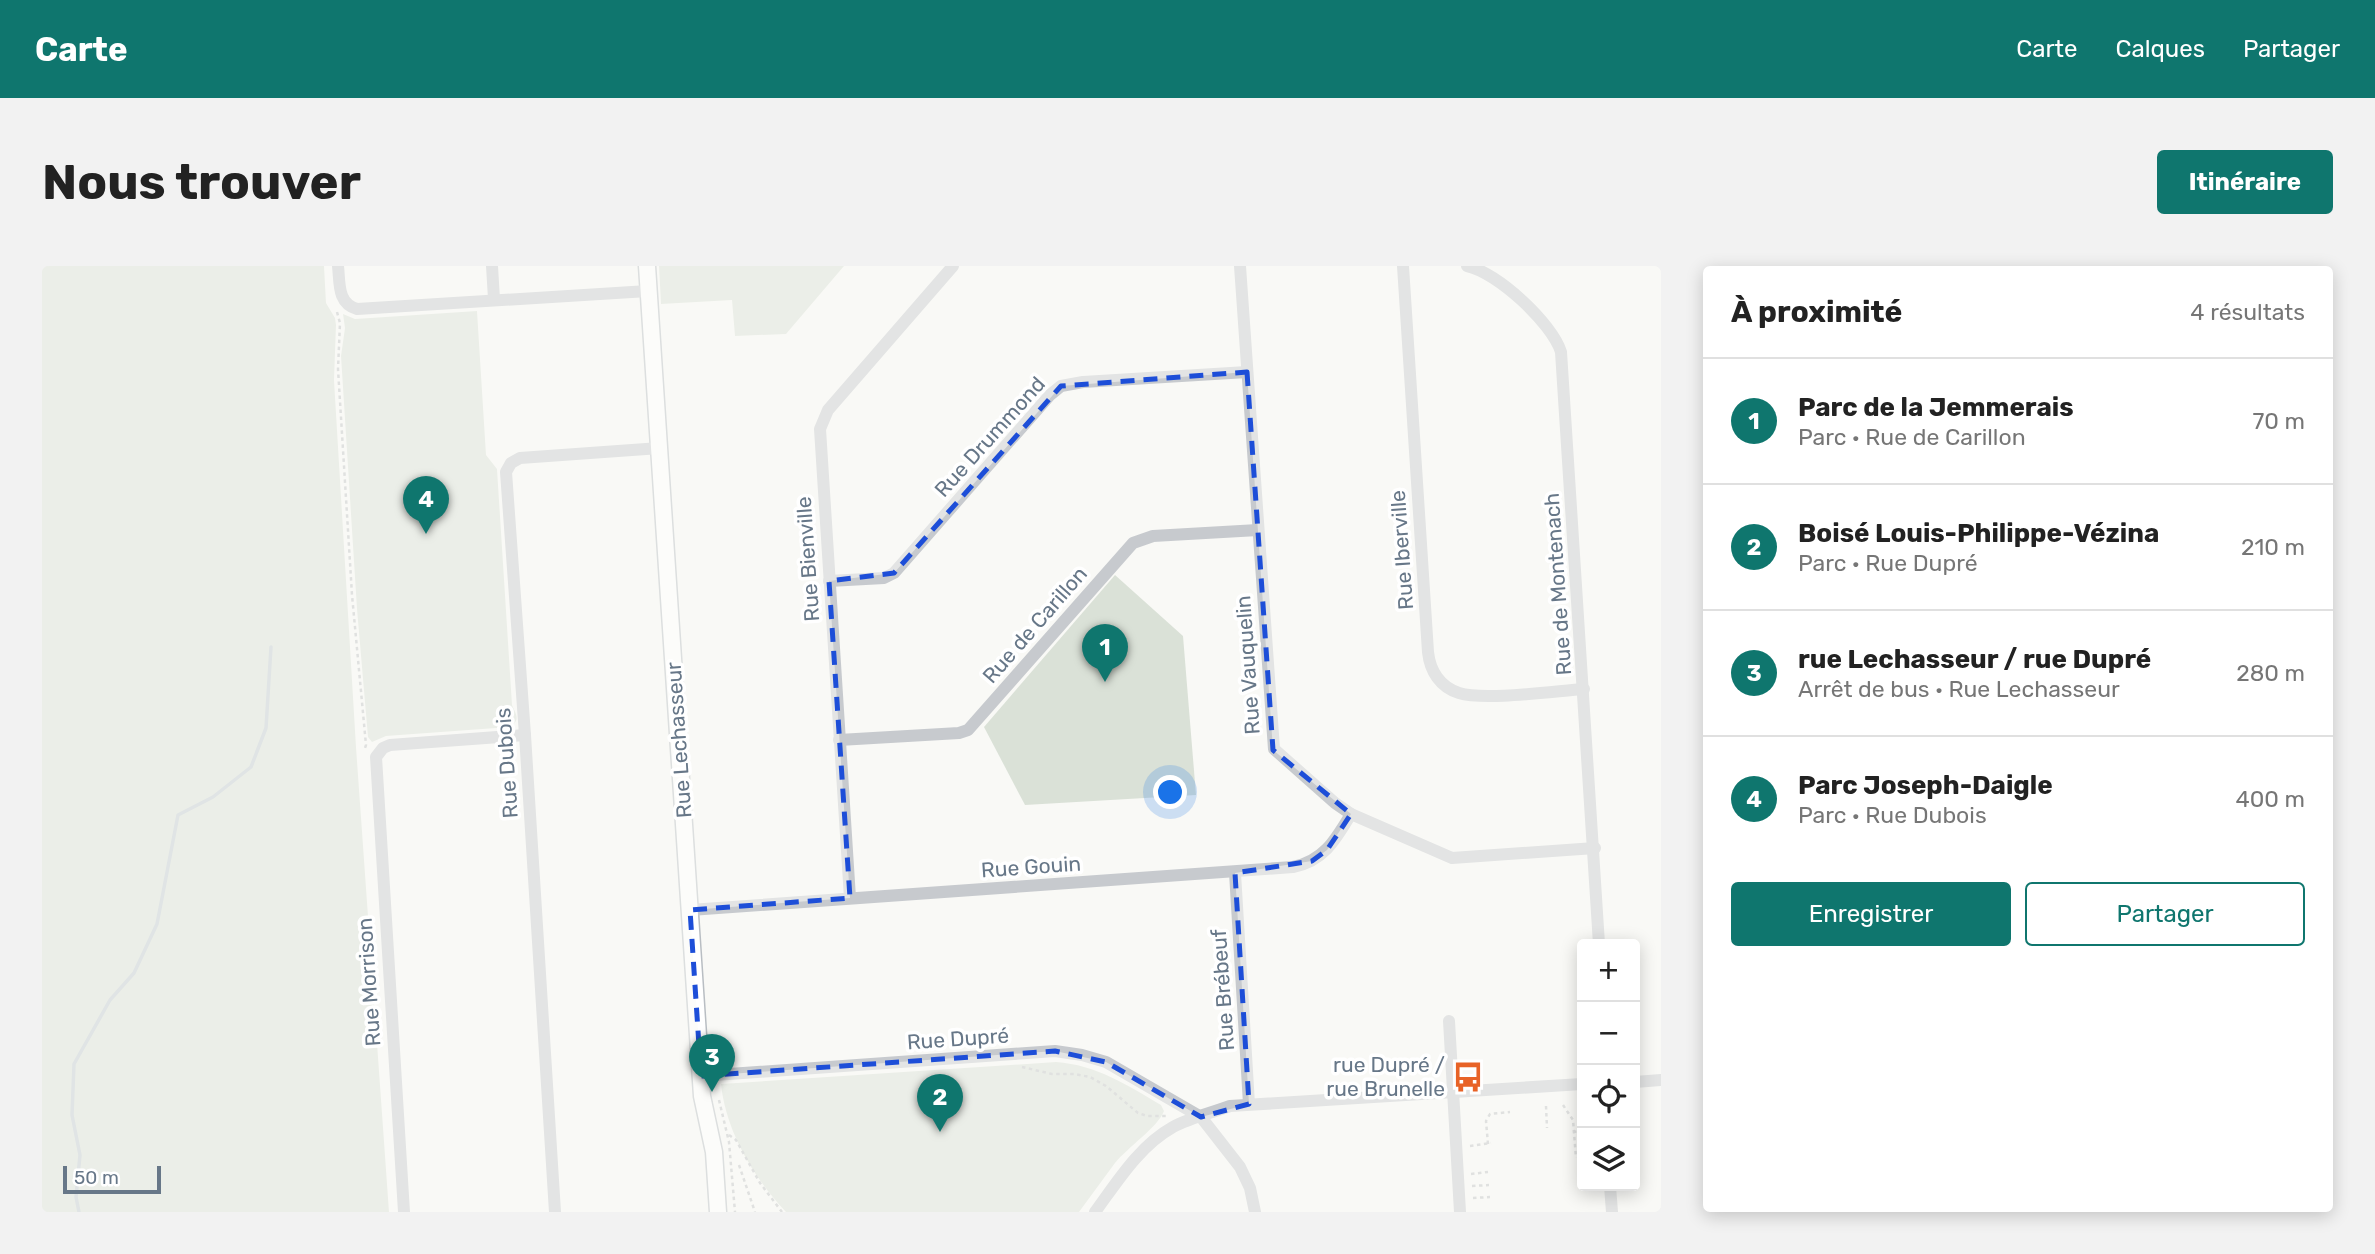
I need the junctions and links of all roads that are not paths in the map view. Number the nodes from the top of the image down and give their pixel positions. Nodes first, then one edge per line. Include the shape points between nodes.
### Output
1 (338, 266) edge
2 (492, 266) edge
3 (647, 266) edge
4 (953, 266) edge
5 (1240, 266) edge
6 (1403, 266) edge
7 (1412, 266) edge
8 (1467, 266) edge
9 (648, 291) junction
10 (494, 299) junction
11 (1247, 372) junction
12 (660, 448) junction
13 (1258, 530) junction
14 (829, 581) junction
15 (1584, 689) junction
16 (525, 735) junction
17 (839, 740) junction
18 (1351, 814) junction
19 (1595, 848) junction
20 (1235, 873) junction
21 (850, 898) junction
22 (690, 910) junction
23 (1600, 939) edge
24 (1449, 1021) dead end
25 (702, 1076) junction
26 (1661, 1080) edge
27 (1640, 1082) edge
28 (1577, 1084) edge
29 (1452, 1091) junction
30 (1249, 1104) junction
31 (1201, 1117) junction
32 (1610, 1191) edge
33 (404, 1212) edge
34 (555, 1212) edge
35 (718, 1212) edge
36 (1095, 1212) edge
37 (1255, 1212) edge
38 (1460, 1212) edge
39 (1612, 1212) edge

1 - 10 street via 342,310
2 - 10 street
3 - 9 street, Rue Lechasseur
4 - 14 street, Rue Bienville via 823,419 819,440
5 - 11 street, Rue Vauquelin
6 - 7 street
6 - 15 street, Rue Iberville via 1430,664 1443,683 1468,695
8 - 15 street, Rue de Montenach via 1497,280 1545,323 1561,352
9 - 10 street
9 - 12 street, Rue Lechasseur
11 - 13 street, Rue Vauquelin
11 - 14 street, Rue Drummond via 1062,386 894,573
12 - 16 street, Rue Dubois via 520,458 507,468
12 - 22 street, Rue Lechasseur
13 - 17 street, Rue de Carillon via 1153,536 1133,543 968,730
13 - 18 street, Rue Vauquelin via 1273,747
14 - 17 street, Rue Bienville
15 - 19 street, Rue de Montenach
16 - 33 street, Rue Morrison via 394,744 380,751 375,765
16 - 34 street, Rue Dubois
17 - 21 street, Rue Bienville
18 - 19 street, Rue Vauquelin via 1452,858
18 - 20 street, Rue Gouin via 1327,850 1312,862
19 - 23 street, Rue de Montenach
20 - 21 street, Rue Gouin
20 - 30 street, Rue Brébeuf
21 - 22 street, Rue Gouin
22 - 25 street, Rue Lechasseur
24 - 29 street
25 - 31 street, Rue Dupré via 1055,1051 1106,1062
25 - 35 street, Rue Lechasseur
26 - 27 street
28 - 29 street
29 - 30 street
29 - 38 street
30 - 31 street
31 - 36 street via 1175,1126 1153,1141
31 - 37 street via 1240,1167
32 - 39 street

